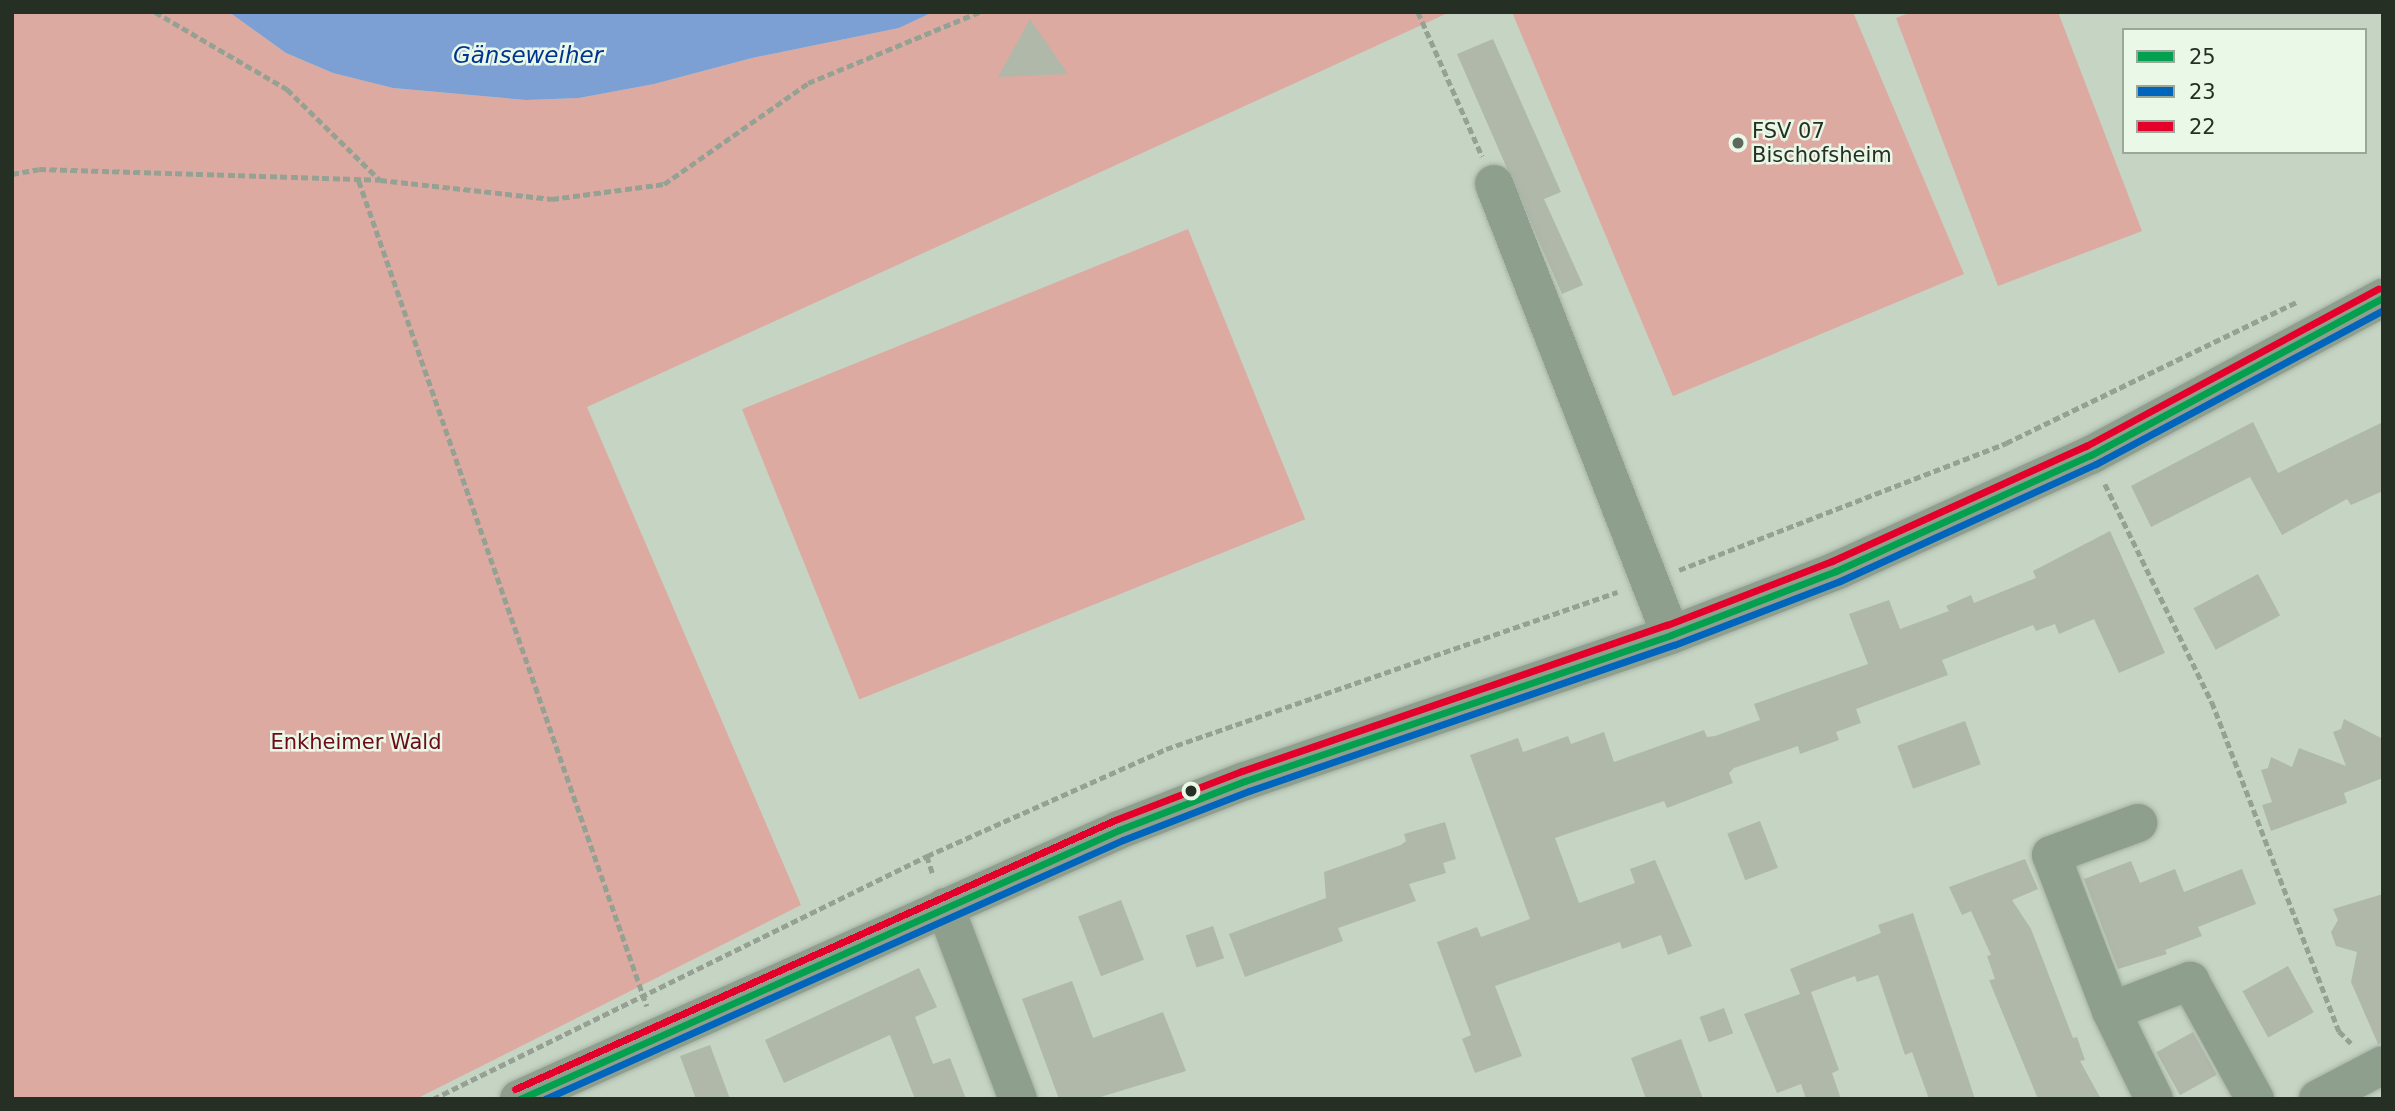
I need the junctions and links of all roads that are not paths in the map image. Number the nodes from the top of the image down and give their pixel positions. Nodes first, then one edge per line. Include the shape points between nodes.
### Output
1 (1494, 184) road end
2 (2383, 298) edge
3 (1671, 635) junction
4 (2138, 823) dead end
5 (945, 907) junction
6 (2057, 924) dead end
7 (2112, 1011) junction
8 (2379, 1067) edge
9 (519, 1099) edge
10 (1018, 1099) edge
11 (2127, 1099) edge
12 (2154, 1099) edge
13 (2255, 1099) edge
14 (2318, 1099) edge

1 - 3 street
2 - 3 street via 2091,455 1836,570
3 - 5 street via 1234,785 1118,830
4 - 7 street via 2050,855
5 - 9 street
5 - 10 street
6 - 11 street
7 - 12 street
7 - 13 street via 2190,981
8 - 14 street

